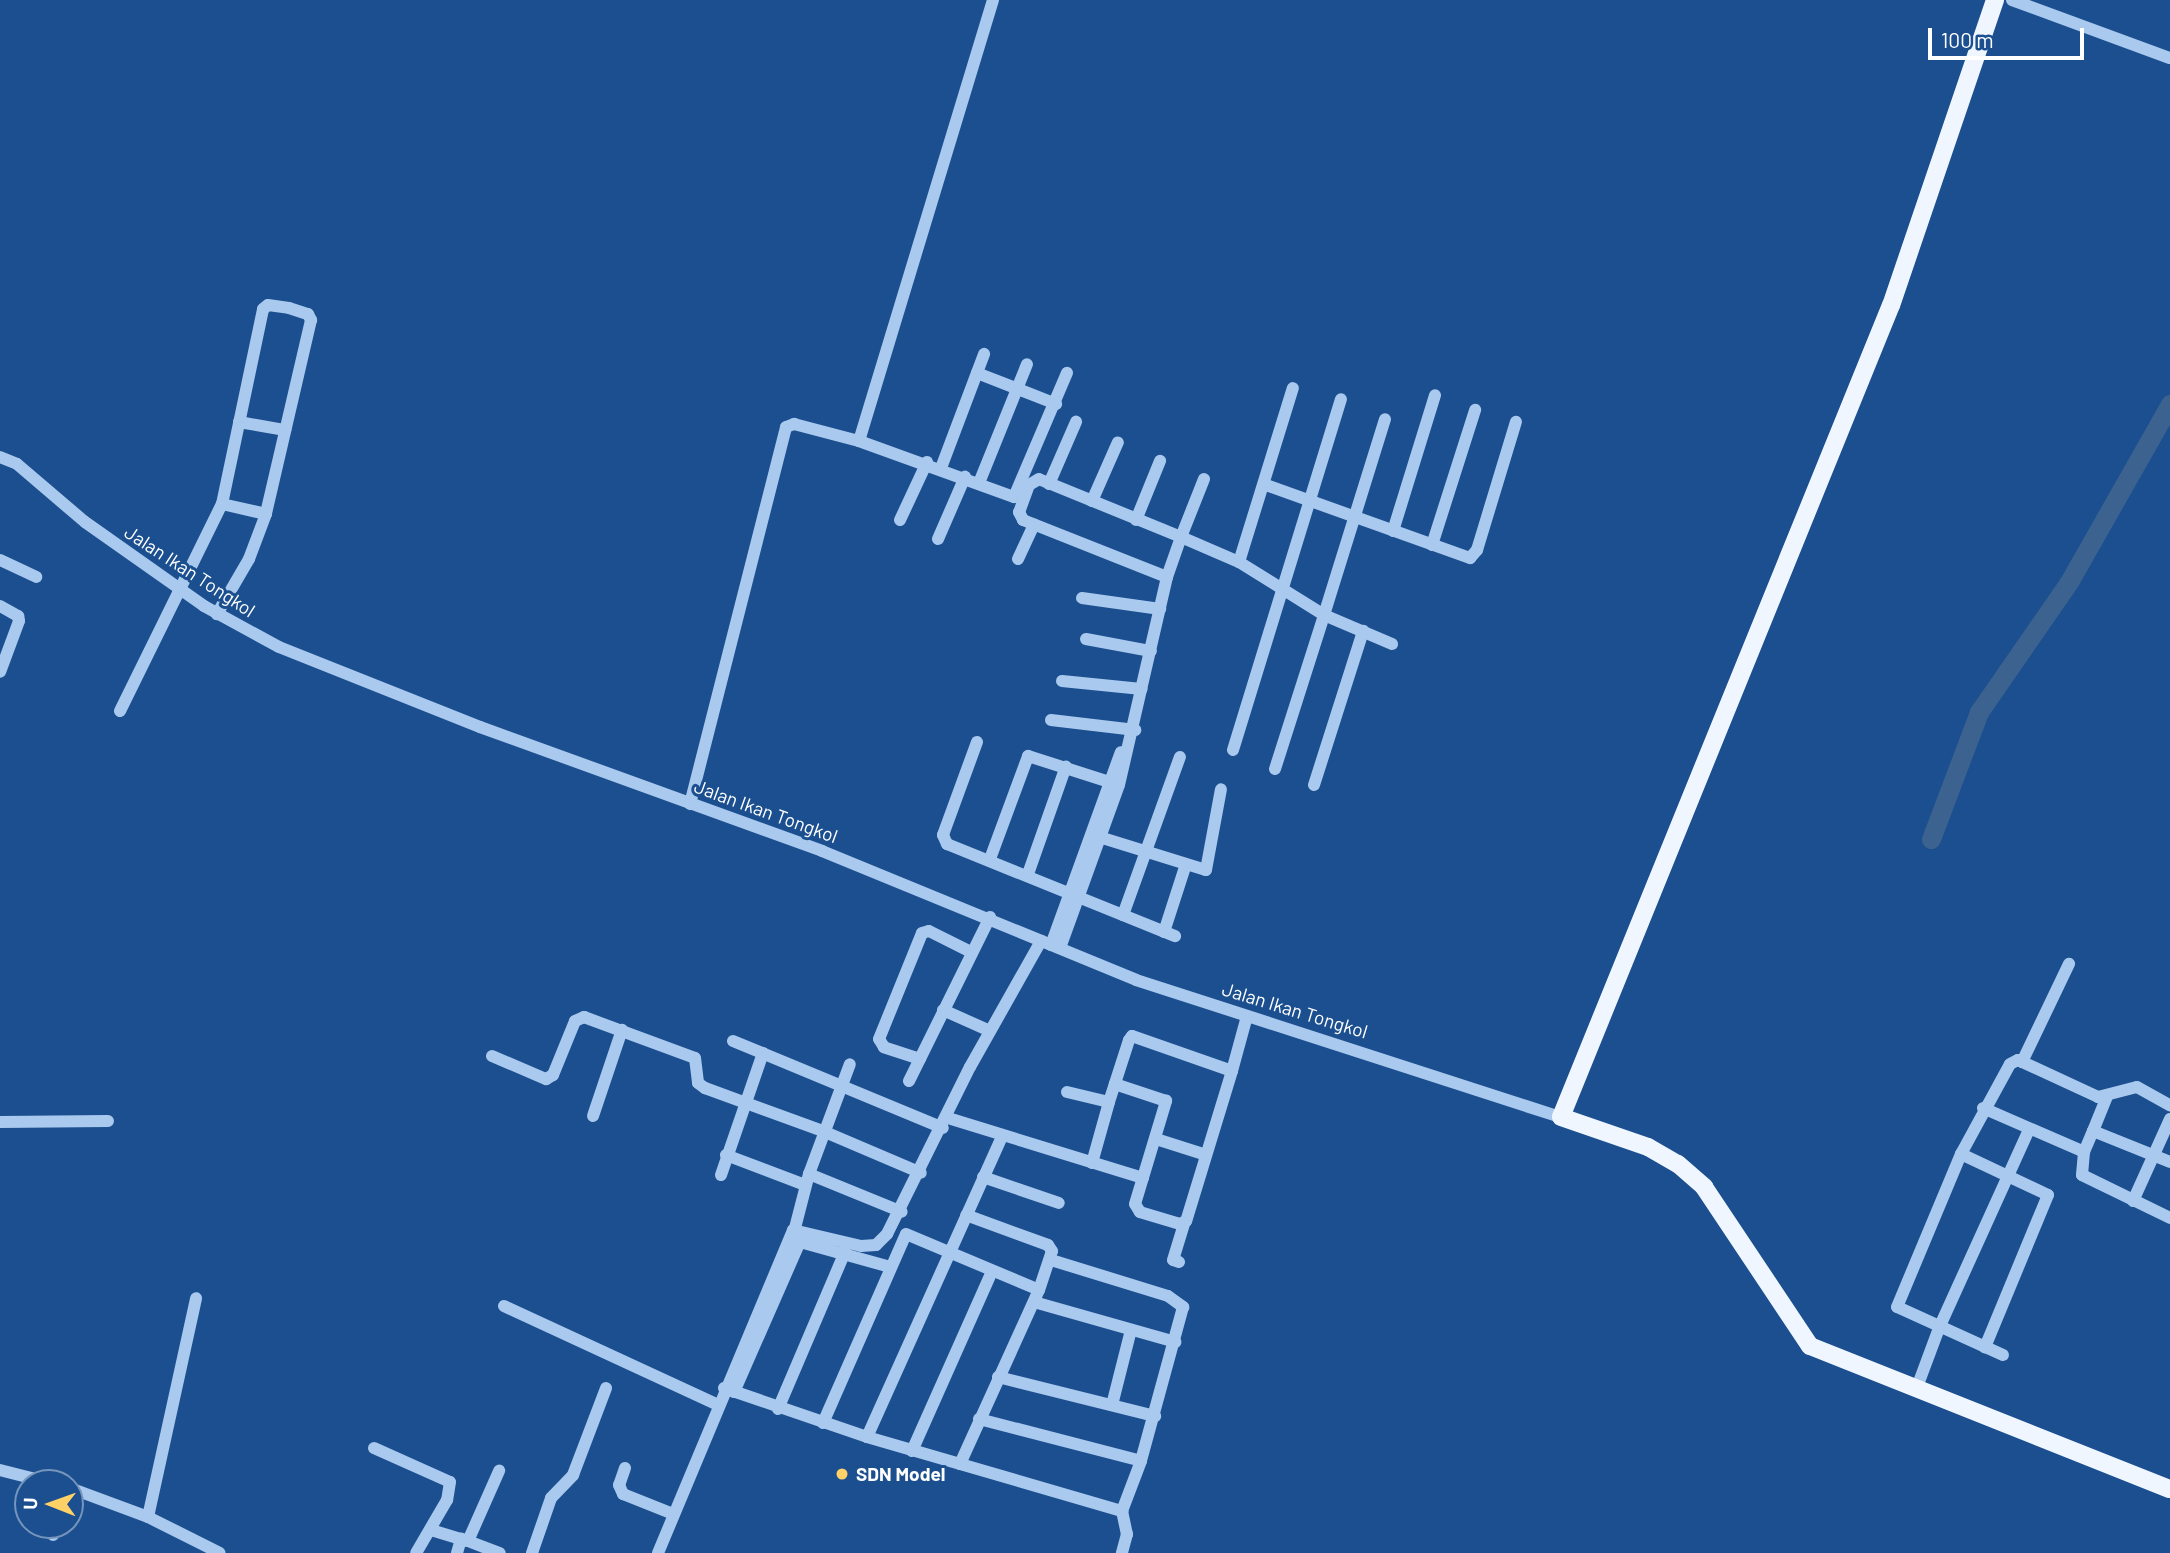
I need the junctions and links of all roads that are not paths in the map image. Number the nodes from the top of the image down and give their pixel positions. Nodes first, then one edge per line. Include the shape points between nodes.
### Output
1 (993, 0) edge
2 (1995, 0) edge
3 (2012, 0) edge
4 (2170, 58) edge
5 (984, 354) dead end
6 (1027, 363) dead end
7 (977, 373) junction
8 (1067, 373) dead end
9 (1017, 387) junction
10 (1293, 388) dead end
11 (1435, 396) dead end
12 (1341, 399) dead end
13 (1056, 404) junction
14 (1475, 410) dead end
15 (1385, 419) dead end
16 (239, 422) junction
17 (1076, 422) dead end
18 (1516, 422) dead end
19 (285, 429) junction
20 (859, 441) junction
21 (1118, 442) dead end
22 (0, 457) edge
23 (1160, 461) dead end
24 (927, 462) junction
25 (941, 468) junction
26 (965, 477) junction
27 (1204, 480) dead end
28 (979, 483) junction
29 (1049, 484) junction
30 (1266, 485) junction
31 (1310, 500) junction
32 (1092, 501) junction
33 (222, 504) junction
34 (266, 514) junction
35 (1353, 516) junction
36 (901, 520) dead end
37 (1136, 520) junction
38 (1034, 524) junction
39 (1393, 531) junction
40 (1181, 537) junction
41 (938, 539) dead end
42 (1433, 545) junction
43 (1018, 559) dead end
44 (0, 561) edge
45 (1239, 562) junction
46 (36, 577) dead end
47 (1167, 577) junction
48 (178, 587) junction
49 (1280, 592) junction
50 (1082, 598) dead end
51 (0, 606) edge
52 (1160, 608) junction
53 (217, 614) junction
54 (1324, 615) junction
55 (1363, 631) junction
56 (1086, 639) dead end
57 (1392, 644) dead end
58 (1151, 651) junction
59 (4, 653) edge
60 (0, 672) edge
61 (1062, 681) dead end
62 (1142, 689) junction
63 (120, 711) dead end
64 (1051, 720) dead end
65 (1134, 727) junction
66 (976, 742) dead end
67 (1233, 751) dead end
68 (1180, 757) dead end
69 (1066, 766) junction
70 (1275, 769) dead end
71 (1115, 783) junction
72 (1314, 785) dead end
73 (1221, 789) dead end
74 (690, 804) junction
75 (1097, 836) junction
76 (1146, 852) junction
77 (990, 859) junction
78 (1185, 867) junction
79 (1028, 874) junction
80 (1077, 896) junction
81 (1123, 915) junction
82 (989, 917) junction
83 (1051, 945) junction
84 (970, 951) junction
85 (2069, 964) dead end
86 (943, 1010) junction
87 (1247, 1016) junction
88 (622, 1030) junction
89 (990, 1031) junction
90 (733, 1041) dead end
91 (762, 1053) junction
92 (492, 1056) dead end
93 (920, 1059) junction
94 (2022, 1062) junction
95 (850, 1064) dead end
96 (1232, 1071) junction
97 (909, 1081) dead end
98 (1115, 1084) junction
99 (842, 1087) junction
100 (1068, 1092) dead end
101 (2107, 1097) junction
102 (746, 1101) junction
103 (1109, 1102) junction
104 (2170, 1105) edge
105 (1983, 1108) junction
106 (593, 1116) dead end
107 (1561, 1117) junction
108 (2170, 1119) edge
109 (108, 1121) dead end
110 (0, 1122) edge
111 (945, 1123) junction
112 (2029, 1130) junction
113 (2093, 1131) junction
114 (825, 1132) junction
115 (1002, 1138) junction
116 (1156, 1139) junction
117 (2084, 1152) junction
118 (1961, 1154) junction
119 (726, 1155) junction
120 (1206, 1155) junction
121 (2154, 1155) junction
122 (2170, 1162) edge
123 (1092, 1163) junction
124 (921, 1174) junction
125 (2008, 1174) junction
126 (721, 1175) dead end
127 (983, 1177) junction
128 (1143, 1178) junction
129 (807, 1180) junction
130 (2133, 1201) junction
131 (1059, 1203) dead end
132 (902, 1212) junction
133 (965, 1215) junction
134 (2170, 1218) edge
135 (1184, 1223) junction
136 (794, 1228) junction
137 (845, 1252) junction
138 (949, 1253) junction
139 (1051, 1260) junction
140 (1179, 1262) dead end
141 (890, 1267) junction
142 (992, 1271) junction
143 (1037, 1296) junction
144 (196, 1298) dead end
145 (504, 1306) dead end
146 (1939, 1328) junction
147 (1131, 1330) junction
148 (1175, 1342) junction
149 (1985, 1347) junction
150 (2003, 1354) dead end
151 (998, 1377) junction
152 (606, 1388) dead end
153 (729, 1390) junction
154 (1916, 1390) junction
155 (718, 1405) junction
156 (1112, 1405) junction
157 (778, 1409) junction
158 (1155, 1416) junction
159 (979, 1419) junction
160 (823, 1423) junction
161 (867, 1437) junction
162 (374, 1448) dead end
163 (912, 1451) junction
164 (1142, 1461) junction
165 (960, 1464) junction
166 (625, 1468) dead end
167 (499, 1471) dead end
168 (2170, 1489) edge
169 (84, 1494) edge
170 (1122, 1510) junction
171 (673, 1514) junction
172 (148, 1517) junction
173 (431, 1530) junction
174 (465, 1540) junction
175 (220, 1553) edge
176 (415, 1553) edge
177 (457, 1553) edge
178 (500, 1553) edge
179 (532, 1553) edge
180 (658, 1553) edge
181 (1122, 1553) edge

1 - 20 street
2 - 107 main road via 1891,305
3 - 4 street
5 - 7 street
6 - 9 street
7 - 9 street
7 - 25 street
8 - 13 street
9 - 13 street
9 - 28 street
10 - 30 street
11 - 39 street
12 - 31 street
13 - 28 street via 1017,496
14 - 42 street
15 - 35 street
16 - 19 street
16 - 19 street via 263,309 274,305 308,314 311,320
16 - 33 street
17 - 29 street
18 - 42 street via 1475,555 1470,558
19 - 34 street
20 - 24 street
20 - 74 street via 794,424 786,427
21 - 32 street
22 - 48 street, Jalan Ikan Tongkol via 17,464 85,522
23 - 37 street
24 - 25 street
24 - 36 street
25 - 26 street
26 - 28 street
26 - 41 street
27 - 40 street
29 - 32 street
29 - 38 street via 1033,480 1022,501 1020,516
30 - 31 street
30 - 45 street
31 - 35 street
31 - 49 street
32 - 37 street
33 - 34 street
33 - 48 street
34 - 53 street via 249,559
35 - 39 street
35 - 54 street
37 - 40 street
38 - 43 street
38 - 47 street
39 - 42 street
40 - 45 street
40 - 47 street
44 - 46 street
45 - 49 street
47 - 52 street
48 - 53 street, Jalan Ikan Tongkol
48 - 63 street
49 - 54 street
49 - 67 street
50 - 52 street
51 - 59 street via 19,621
52 - 58 street
53 - 74 street, Jalan Ikan Tongkol via 261,639 378,688
54 - 55 street
54 - 70 street
55 - 57 street
55 - 72 street
56 - 58 street
58 - 62 street
59 - 60 street
61 - 62 street
62 - 65 street
64 - 65 street
65 - 71 street
66 - 77 street via 944,840
68 - 76 street
69 - 71 street
69 - 77 street via 1037,756 1025,758
69 - 79 street
71 - 75 street
73 - 78 street via 1208,868
74 - 82 street, Jalan Ikan Tongkol
75 - 76 street
75 - 80 street
76 - 78 street
76 - 81 street
77 - 79 street
78 - 81 street via 1169,934
79 - 80 street
80 - 81 street
80 - 83 street
82 - 83 street, Jalan Ikan Tongkol
82 - 84 street
83 - 87 street, Jalan Ikan Tongkol via 1136,980
83 - 89 street
84 - 86 street
84 - 93 street via 922,933 879,1039 884,1047
85 - 94 street
86 - 89 street
86 - 93 street
87 - 96 street
87 - 107 street, Jalan Ikan Tongkol
88 - 92 street via 578,1018 553,1075 546,1079
88 - 102 street via 695,1058 698,1083
88 - 106 street
89 - 111 street
90 - 91 street
91 - 99 street
91 - 102 street
93 - 97 street
94 - 101 street
94 - 105 street via 2010,1064
95 - 99 street
96 - 98 street via 1135,1036 1129,1040
96 - 120 street
98 - 103 street
98 - 116 street via 1165,1098
99 - 111 street
99 - 114 street
100 - 103 street
101 - 104 street via 2137,1087
101 - 113 street
102 - 114 street
102 - 119 street
103 - 123 street
105 - 112 street
105 - 118 street
107 - 154 main road via 1626,1138 1678,1164 1704,1187 1810,1346
108 - 121 street
109 - 110 street
111 - 115 street
111 - 124 street
112 - 117 street
112 - 125 street
113 - 117 street
113 - 121 street
114 - 124 street
114 - 129 street
115 - 123 street
115 - 127 street
116 - 120 street
116 - 128 street
117 - 130 street via 2081,1175
118 - 125 street
118 - 146 street via 1897,1307
119 - 126 street
119 - 129 street
120 - 135 street
121 - 122 street
121 - 130 street
123 - 128 street
124 - 132 street
125 - 146 street
125 - 149 street via 2047,1191 2048,1200
127 - 131 street
127 - 133 street
128 - 135 street via 1136,1209
129 - 132 street
129 - 136 street
130 - 134 street
132 - 136 street via 881,1241 869,1247
133 - 138 street
133 - 139 street via 1048,1245
135 - 140 street via 1173,1261
136 - 153 street
137 - 141 street
137 - 153 street via 800,1242
137 - 157 street
138 - 141 street via 906,1234
138 - 142 street
138 - 161 street
139 - 143 street
139 - 148 street via 1180,1301 1183,1309
141 - 160 street
142 - 143 street
142 - 163 street
143 - 147 street
143 - 151 street
144 - 172 street
145 - 155 street
146 - 149 street
146 - 154 street
147 - 148 street
147 - 156 street
148 - 158 street
149 - 150 street
151 - 156 street
151 - 159 street
152 - 179 street via 573,1475 554,1491
153 - 155 street
153 - 157 street
154 - 168 main road
155 - 171 street
156 - 158 street
157 - 160 street
158 - 164 street
159 - 164 street
159 - 165 street
160 - 161 street
161 - 163 street
162 - 173 street via 450,1482 447,1500
163 - 165 street
164 - 170 street
165 - 170 street
166 - 171 street via 619,1485 623,1494
167 - 174 street
169 - 172 street
170 - 181 street via 1127,1534
171 - 180 street
172 - 175 street
173 - 174 street
173 - 176 street
174 - 177 street
174 - 178 street

